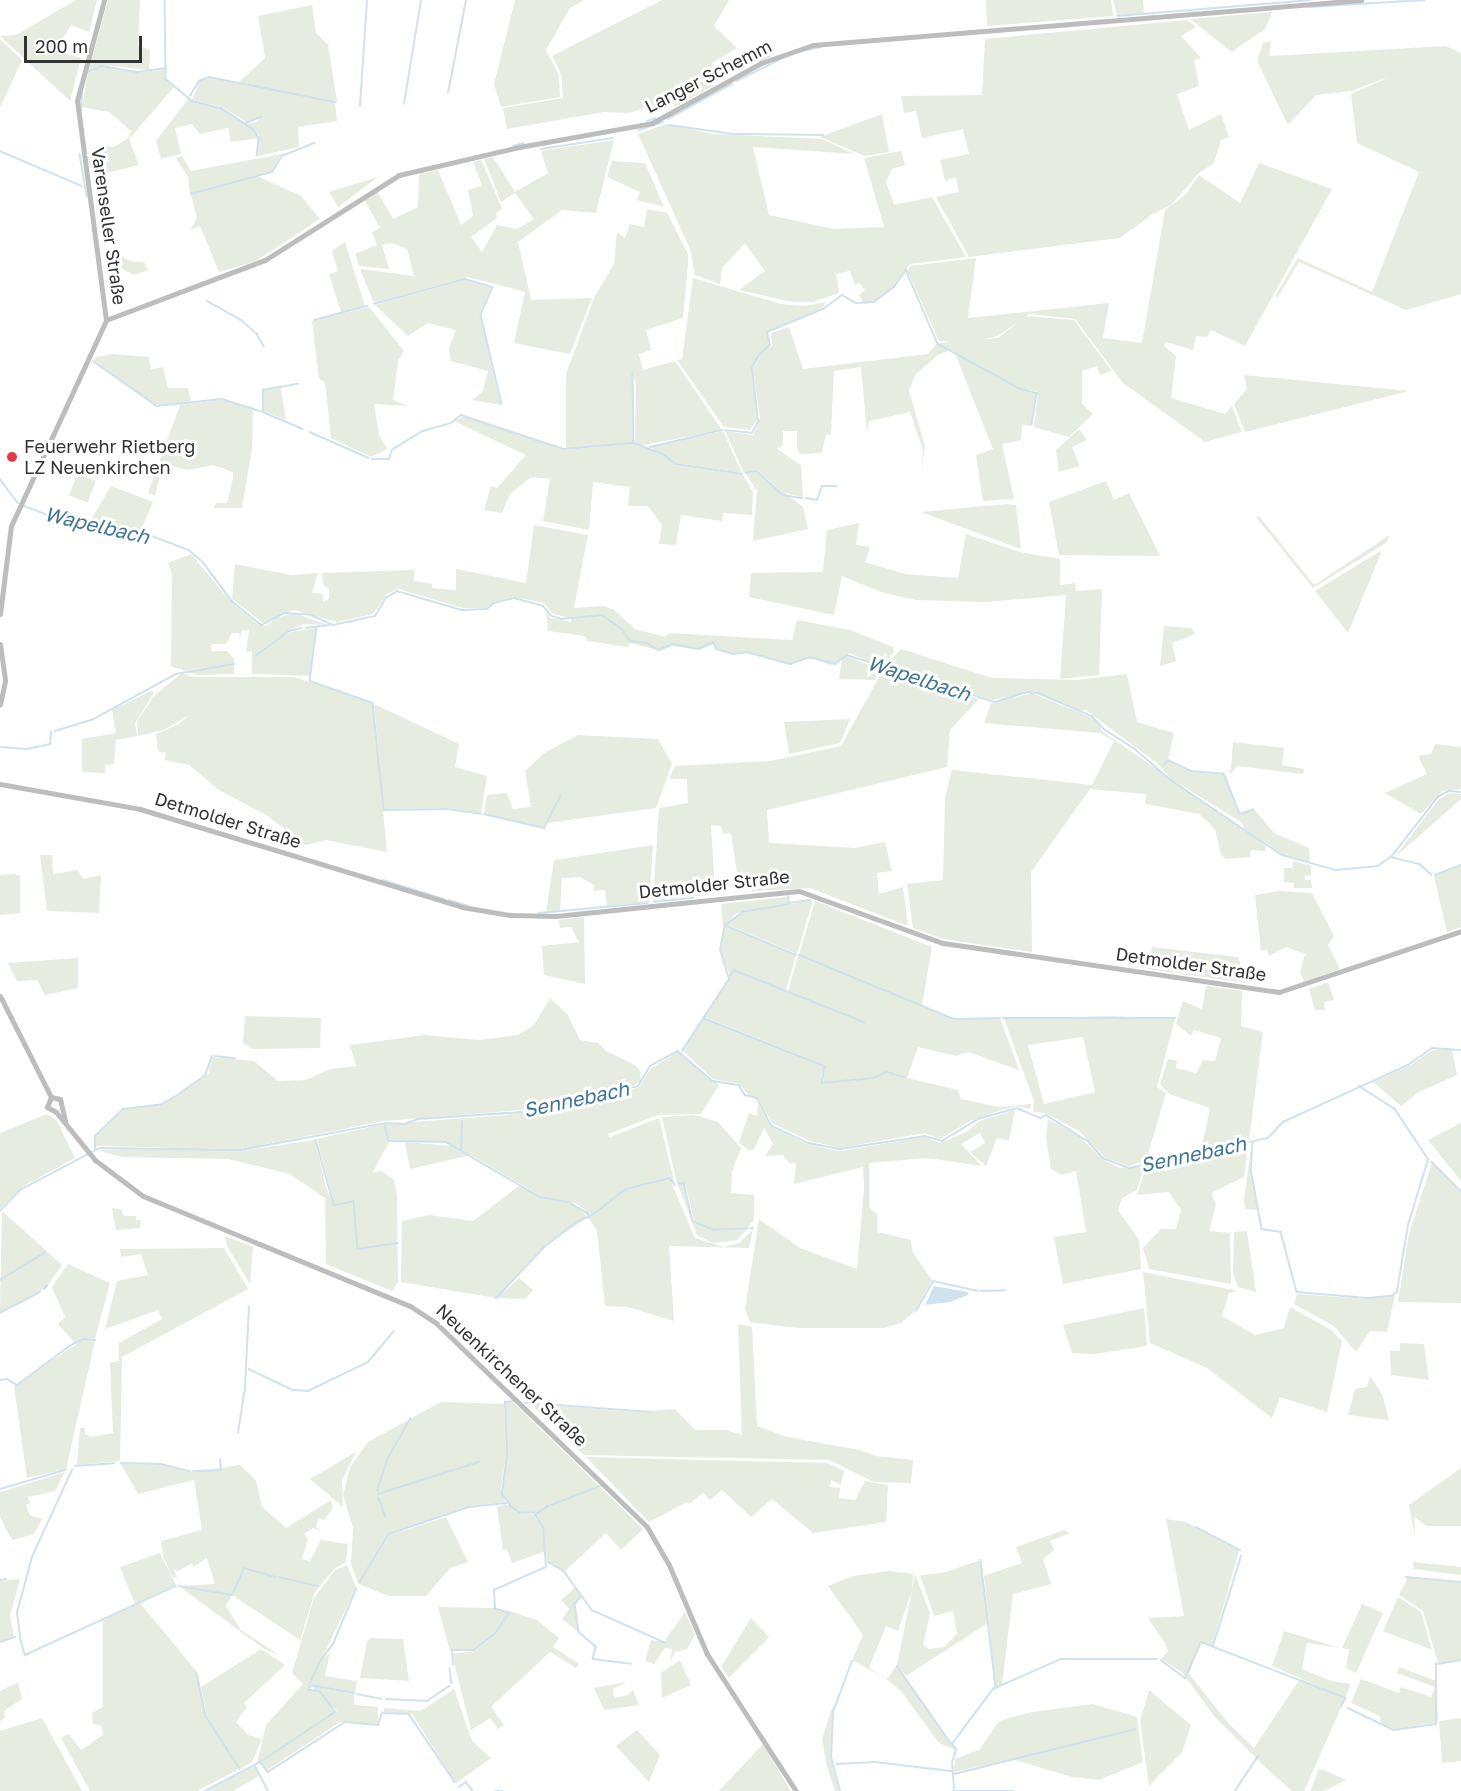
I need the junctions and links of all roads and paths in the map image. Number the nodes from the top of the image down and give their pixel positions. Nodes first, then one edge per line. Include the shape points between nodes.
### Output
1 (104, 0) edge
2 (1361, 0) edge
3 (106, 320) junction
4 (0, 614) edge
5 (0, 644) edge
6 (0, 704) edge
7 (0, 784) edge
8 (1461, 931) edge
9 (0, 996) edge
10 (51, 1097) junction
11 (58, 1110) junction
12 (796, 1791) edge

1 - 3 street, Varenseller Straße via 78,107 100,250
2 - 3 street, Langer Schemm via 813,45 761,63 652,123 519,147 399,175 250,267
3 - 4 street, Varenseller Straße via 18,510 8,538
5 - 6 street via 5,681
7 - 8 street, Detmolder Straße via 131,807 462,907 510,915 556,916 799,891 943,943 1279,992
9 - 10 street
10 - 11 street, Neuenkirchener Straße via 60,1099
10 - 11 street via 47,1107
11 - 12 street, Neuenkirchener Straße via 88,1153 123,1184 153,1201 410,1306 436,1323 647,1527 669,1565 706,1654

